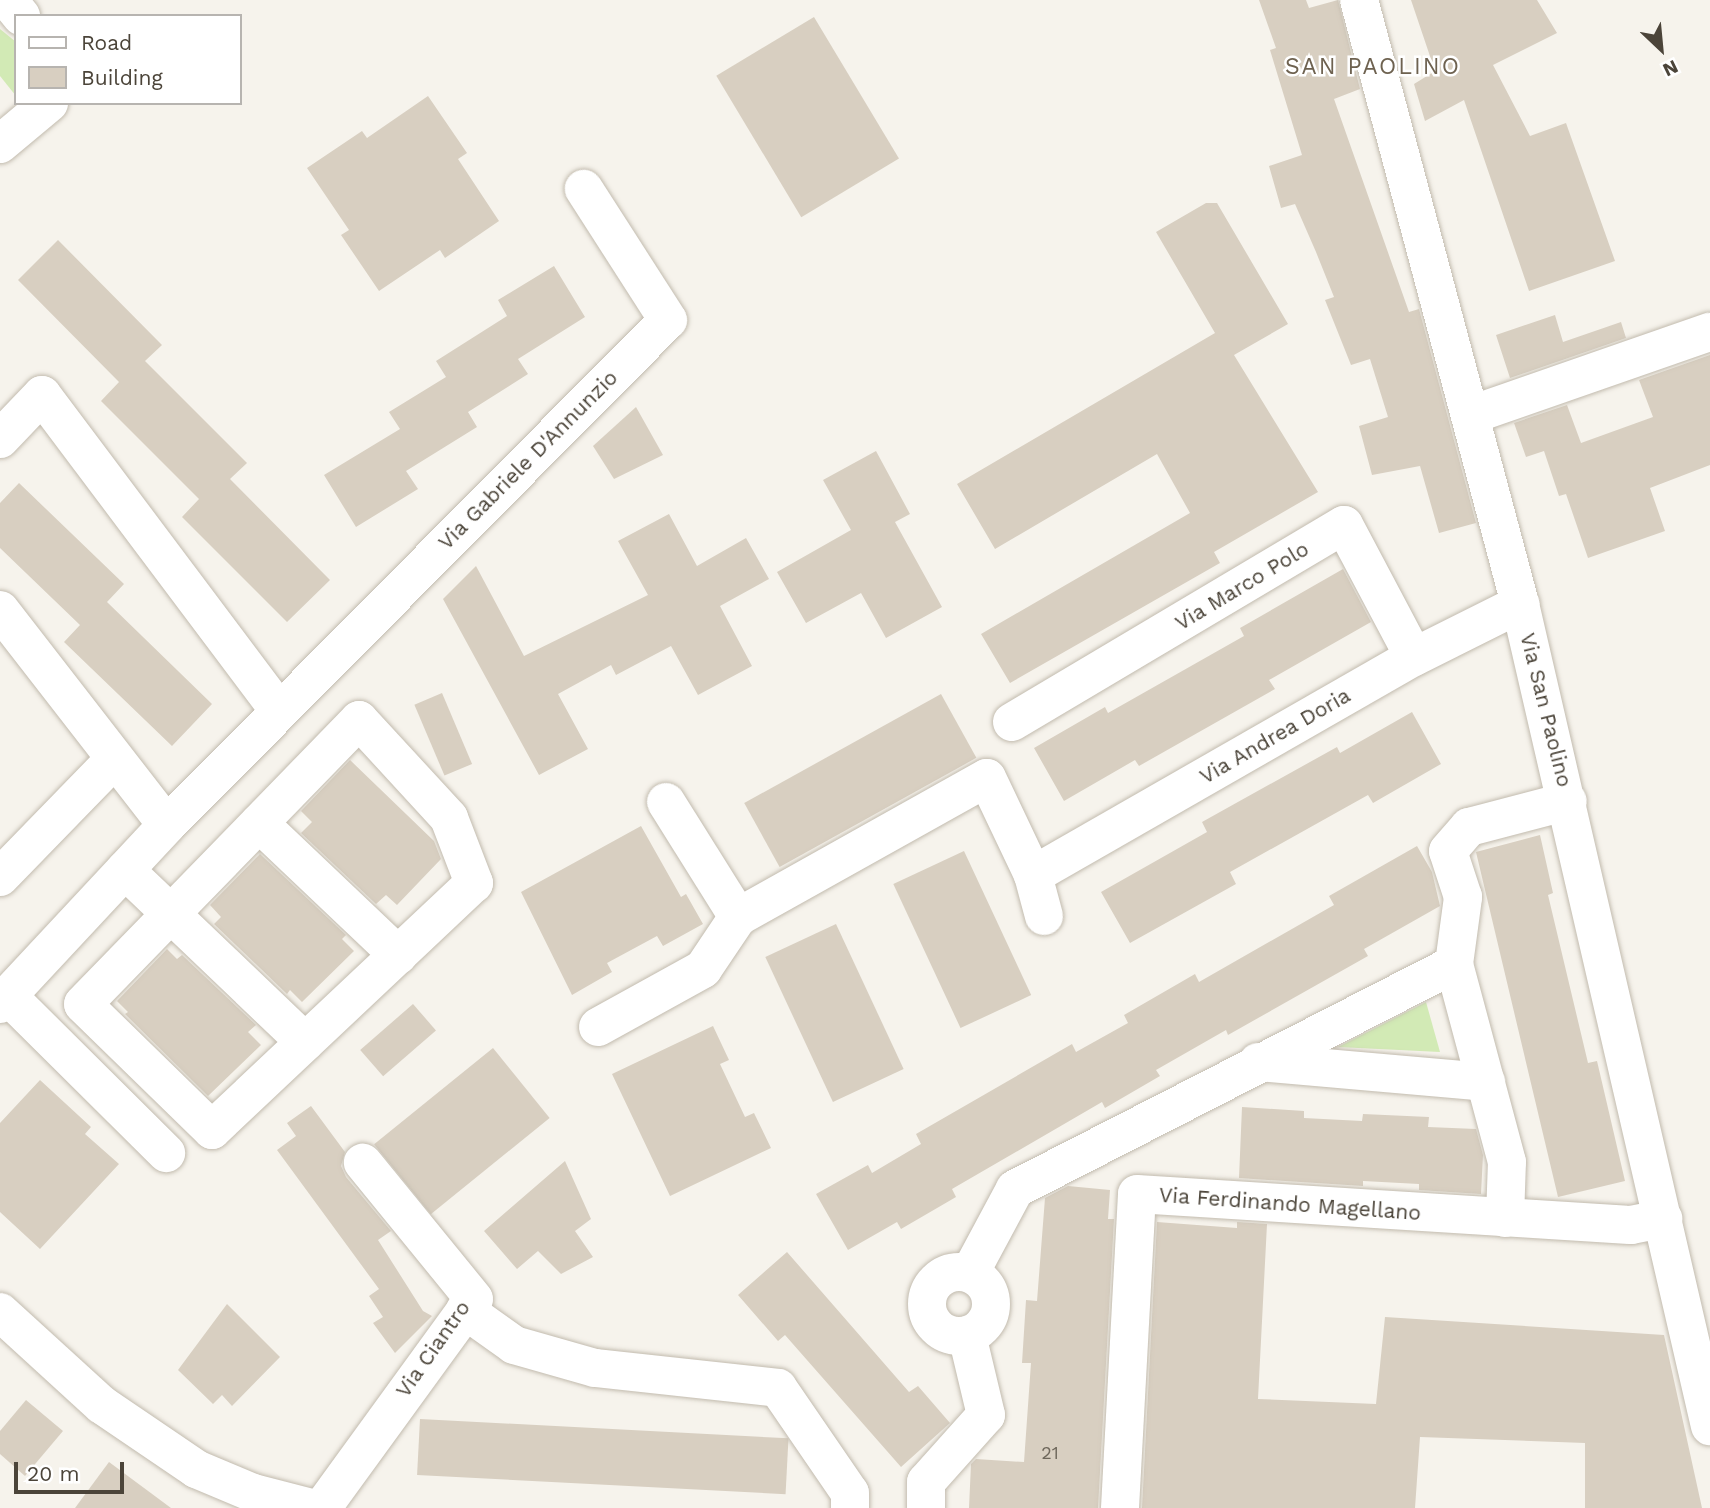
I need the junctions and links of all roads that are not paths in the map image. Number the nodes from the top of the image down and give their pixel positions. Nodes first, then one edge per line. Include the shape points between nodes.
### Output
1 (1359, 0) edge
2 (47, 105) edge
3 (0, 144) edge
4 (584, 189) dead end
5 (1710, 332) edge
6 (1471, 415) junction
7 (0, 439) edge
8 (1520, 604) junction
9 (0, 610) edge
10 (1414, 657) junction
11 (279, 710) junction
12 (1012, 722) dead end
13 (113, 761) junction
14 (1568, 801) junction
15 (666, 802) dead end
16 (260, 822) junction
17 (167, 825) junction
18 (125, 870) junction
19 (1033, 875) junction
20 (0, 877) edge
21 (753, 908) junction
22 (171, 914) junction
23 (1044, 916) dead end
24 (398, 955) junction
25 (1454, 964) junction
26 (4, 1000) edge
27 (598, 1027) dead end
28 (305, 1042) junction
29 (1258, 1062) junction
30 (1486, 1082) junction
31 (166, 1153) dead end
32 (363, 1163) dead end
33 (1505, 1217) junction
34 (1663, 1219) junction
35 (970, 1273) junction
36 (465, 1310) junction
37 (0, 1312) edge
38 (967, 1335) junction
39 (1709, 1419) edge
40 (312, 1508) edge
41 (322, 1508) edge
42 (850, 1508) edge
43 (926, 1508) edge
44 (1120, 1508) edge

1 - 6 street, Via San Paolino
2 - 3 street
4 - 11 street, Via Gabriele D'Annunzio via 668,320
5 - 6 street
6 - 8 street, Via San Paolino
7 - 11 street via 43,395
8 - 10 street, Via Andrea Doria
8 - 14 street, Via San Paolino
9 - 13 street
10 - 12 street, Via Marco Polo via 1343,526
10 - 19 street, Via Andrea Doria
11 - 17 street, Via Gabriele D'Annunzio
13 - 17 street
13 - 20 street
14 - 25 street via 1469,827 1456,838 1448,851 1463,897
14 - 34 street, Via San Paolino
15 - 21 street
16 - 22 street
16 - 24 street
16 - 24 street via 359,720 449,818 474,883
17 - 18 street, Via Gabriele D'Annunzio
18 - 22 street
18 - 26 street, Via Gabriele D'Annunzio
19 - 21 street via 987,778
19 - 23 street
21 - 27 street via 703,969
22 - 28 street
22 - 28 street via 83,1004 212,1130
24 - 28 street
25 - 29 street
25 - 30 street
26 - 31 street
29 - 30 street
29 - 35 street via 1015,1188
30 - 33 street via 1507,1162
32 - 36 street, Via Ciantro via 474,1299
33 - 34 street, Via Ferdinando Magellano via 1631,1225
33 - 44 street, Via Ferdinando Magellano via 1137,1194
34 - 39 street, Via San Paolino
35 - 38 street via 986,1285 991,1305 984,1324
35 - 38 street via 953,1272 937,1280 928,1294 927,1311 935,1326 950,1335
36 - 41 street, Via Ciantro
36 - 42 street via 514,1345 595,1368 778,1388 850,1493
37 - 40 street via 102,1405 196,1469 253,1493
38 - 43 street via 986,1415 926,1482

